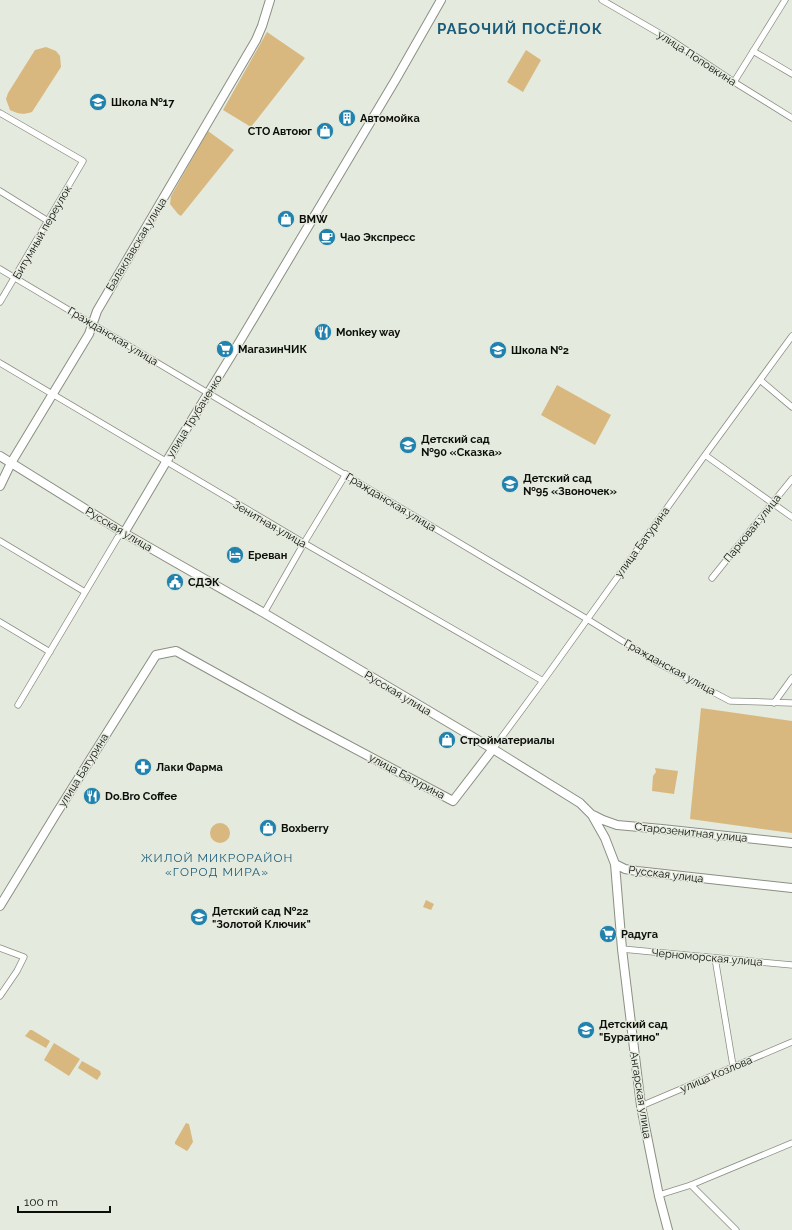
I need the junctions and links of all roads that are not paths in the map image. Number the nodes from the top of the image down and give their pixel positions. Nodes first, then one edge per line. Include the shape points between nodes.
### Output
1 (270, 0) edge
2 (441, 0) edge
3 (602, 0) edge
4 (785, 0) edge
5 (753, 51) junction
6 (792, 74) edge
7 (734, 82) junction
8 (0, 113) edge
9 (792, 118) edge
10 (0, 191) edge
11 (48, 220) junction
12 (0, 269) edge
13 (15, 278) junction
14 (0, 302) edge
15 (92, 324) junction
16 (792, 336) edge
17 (0, 363) edge
18 (760, 380) junction
19 (209, 393) junction
20 (52, 395) junction
21 (792, 407) edge
22 (705, 455) junction
23 (0, 456) edge
24 (166, 462) junction
25 (11, 463) junction
26 (346, 474) junction
27 (792, 479) edge
28 (0, 486) edge
29 (772, 503) junction
30 (792, 517) edge
31 (124, 533) junction
32 (0, 541) edge
33 (304, 543) junction
34 (712, 578) dead end
35 (85, 592) junction
36 (264, 613) junction
37 (587, 619) junction
38 (0, 622) edge
39 (50, 652) junction
40 (792, 678) edge
41 (543, 681) junction
42 (774, 703) junction
43 (792, 703) edge
44 (18, 705) dead end
45 (493, 748) junction
46 (592, 815) junction
47 (617, 825) junction
48 (605, 838) junction
49 (792, 843) edge
50 (615, 864) junction
51 (625, 869) junction
52 (615, 879) junction
53 (792, 888) edge
54 (0, 906) edge
55 (0, 948) edge
56 (622, 949) junction
57 (715, 958) junction
58 (792, 965) edge
59 (0, 996) edge
60 (792, 1042) edge
61 (733, 1066) junction
62 (641, 1106) junction
63 (792, 1143) edge
64 (691, 1185) junction
65 (659, 1195) junction
66 (668, 1230) edge
67 (736, 1230) edge

1 - 15 main road, Балаклавская улица via 256,40 97,311
2 - 19 main road, улица Трубаченко
3 - 7 street, улица Поповкина via 671,40
4 - 5 street
5 - 6 street
5 - 7 street
7 - 9 street, улица Поповкина
8 - 11 street, Битумный переулок via 83,161
10 - 11 street
11 - 13 street, Битумный переулок
12 - 13 street, Гражданская улица
13 - 14 street, Битумный переулок
13 - 15 street, Гражданская улица
15 - 19 street, Гражданская улица
15 - 20 main road, Балаклавская улица
16 - 18 street, улица Батурина
17 - 20 street, Зенитная улица
18 - 21 street
18 - 22 street, улица Батурина
19 - 24 main road, улица Трубаченко
19 - 26 street, Гражданская улица
20 - 24 street, Зенитная улица
20 - 25 main road, Балаклавская улица
22 - 29 street
22 - 37 street, улица Батурина
23 - 25 main road, Русская улица
24 - 31 main road, улица Трубаченко
24 - 33 street, Зенитная улица
25 - 28 main road, Балаклавская улица
25 - 31 main road, Русская улица
26 - 33 street
26 - 37 street, Гражданская улица
27 - 29 street, Парковая улица
29 - 30 street
29 - 34 street, Парковая улица
31 - 35 street, улица Трубаченко via 118,538
31 - 36 main road, Русская улица
32 - 35 street
33 - 36 street
33 - 41 street, Зенитная улица
35 - 39 street, улица Трубаченко
36 - 45 main road, Русская улица
37 - 41 street, улица Батурина
37 - 42 street, Гражданская улица via 658,663 730,701
38 - 39 street
39 - 44 street, улица Трубаченко
40 - 42 street
41 - 45 street, улица Батурина
42 - 43 street, Гражданская улица
45 - 46 main road, Русская улица via 570,796
45 - 54 main road, улица Батурина via 453,801 176,651 156,655
46 - 47 main road, Старозенитная улица
46 - 48 main road, Русская улица
47 - 48 main road via 610,827
47 - 49 main road, Старозенитная улица
48 - 50 main road, Русская улица
50 - 51 main road, Русская улица
50 - 52 main road, Ангарская улица
51 - 52 main road
51 - 53 main road, Русская улица
52 - 56 main road, Ангарская улица
55 - 59 street via 24,957
56 - 57 street, Черноморская улица
56 - 62 main road, Ангарская улица
57 - 58 street, Черноморская улица
57 - 61 street
60 - 61 street, улица Козлова
61 - 62 street, улица Козлова
62 - 65 main road, Ангарская улица
63 - 64 street
64 - 65 street
64 - 67 street
65 - 66 main road, Ангарская улица

